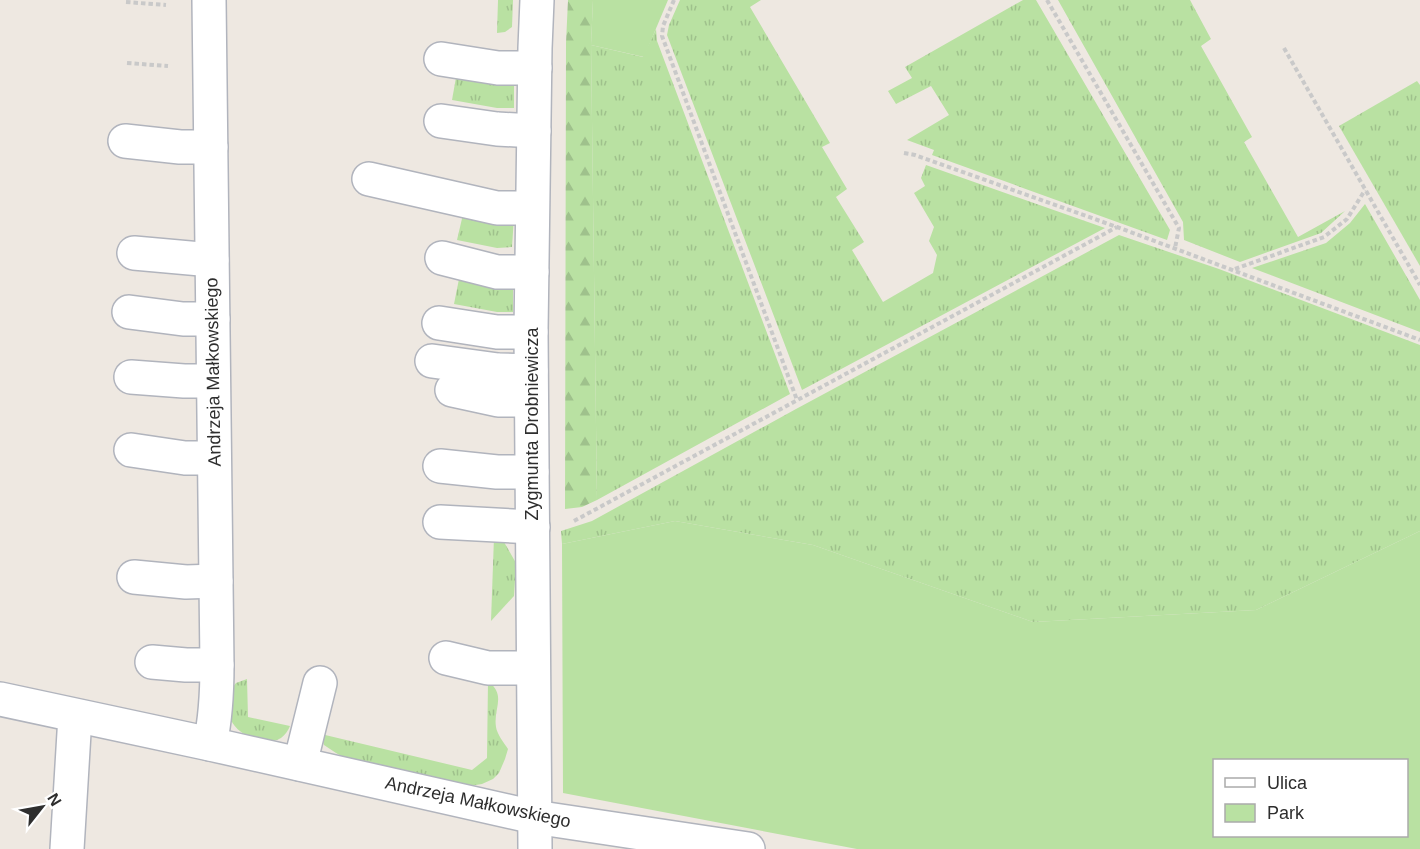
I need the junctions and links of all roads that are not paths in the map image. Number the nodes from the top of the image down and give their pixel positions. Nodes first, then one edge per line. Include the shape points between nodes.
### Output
1 (209, 0) edge
2 (537, 0) edge
3 (441, 59) dead end
4 (535, 68) junction
5 (441, 121) dead end
6 (534, 131) junction
7 (125, 141) dead end
8 (211, 147) junction
9 (369, 179) dead end
10 (532, 208) junction
11 (134, 253) dead end
12 (442, 258) dead end
13 (212, 260) junction
14 (532, 272) junction
15 (129, 312) dead end
16 (213, 319) junction
17 (439, 323) dead end
18 (531, 332) junction
19 (432, 361) dead end
20 (131, 377) dead end
21 (213, 381) junction
22 (531, 386) junction
23 (452, 390) dead end
24 (131, 450) dead end
25 (214, 458) junction
26 (440, 466) dead end
27 (532, 472) junction
28 (440, 522) dead end
29 (532, 526) junction
30 (134, 577) dead end
31 (216, 581) junction
32 (446, 658) dead end
33 (152, 662) dead end
34 (217, 665) junction
35 (533, 668) junction
36 (320, 683) dead end
37 (0, 699) edge
38 (75, 716) junction
39 (210, 744) junction
40 (300, 764) junction
41 (534, 817) junction
42 (67, 849) edge
43 (535, 849) edge
44 (748, 849) edge

1 - 8 street, Andrzeja Małkowskiego
2 - 4 street, Zygmunta Drobniewicza
3 - 4 street via 498,68
4 - 6 street, Zygmunta Drobniewicza
5 - 6 street
6 - 10 street, Zygmunta Drobniewicza
7 - 8 street
8 - 13 street, Andrzeja Małkowskiego
9 - 10 street via 497,208
10 - 14 street, Zygmunta Drobniewicza
11 - 13 street
12 - 14 street via 497,272
13 - 16 street, Andrzeja Małkowskiego
14 - 18 street, Zygmunta Drobniewicza
15 - 16 street
16 - 21 street, Andrzeja Małkowskiego
17 - 18 street via 497,332
18 - 22 street, Zygmunta Drobniewicza
19 - 22 street via 498,370
20 - 21 street
21 - 25 street, Andrzeja Małkowskiego
22 - 23 street via 498,400
22 - 27 street, Zygmunta Drobniewicza
24 - 25 street
25 - 31 street, Andrzeja Małkowskiego
26 - 27 street
27 - 29 street, Zygmunta Drobniewicza
28 - 29 street
29 - 35 street, Zygmunta Drobniewicza
30 - 31 street
31 - 34 street, Andrzeja Małkowskiego
32 - 35 street via 488,668
33 - 34 street
34 - 39 street, Andrzeja Małkowskiego via 215,722
35 - 41 street, Zygmunta Drobniewicza
36 - 40 street
37 - 38 street, Andrzeja Małkowskiego
38 - 39 street, Andrzeja Małkowskiego
38 - 42 street
39 - 40 street, Andrzeja Małkowskiego
40 - 41 street, Andrzeja Małkowskiego
41 - 43 street, Zygmunta Drobniewicza
41 - 44 street, Andrzeja Małkowskiego

